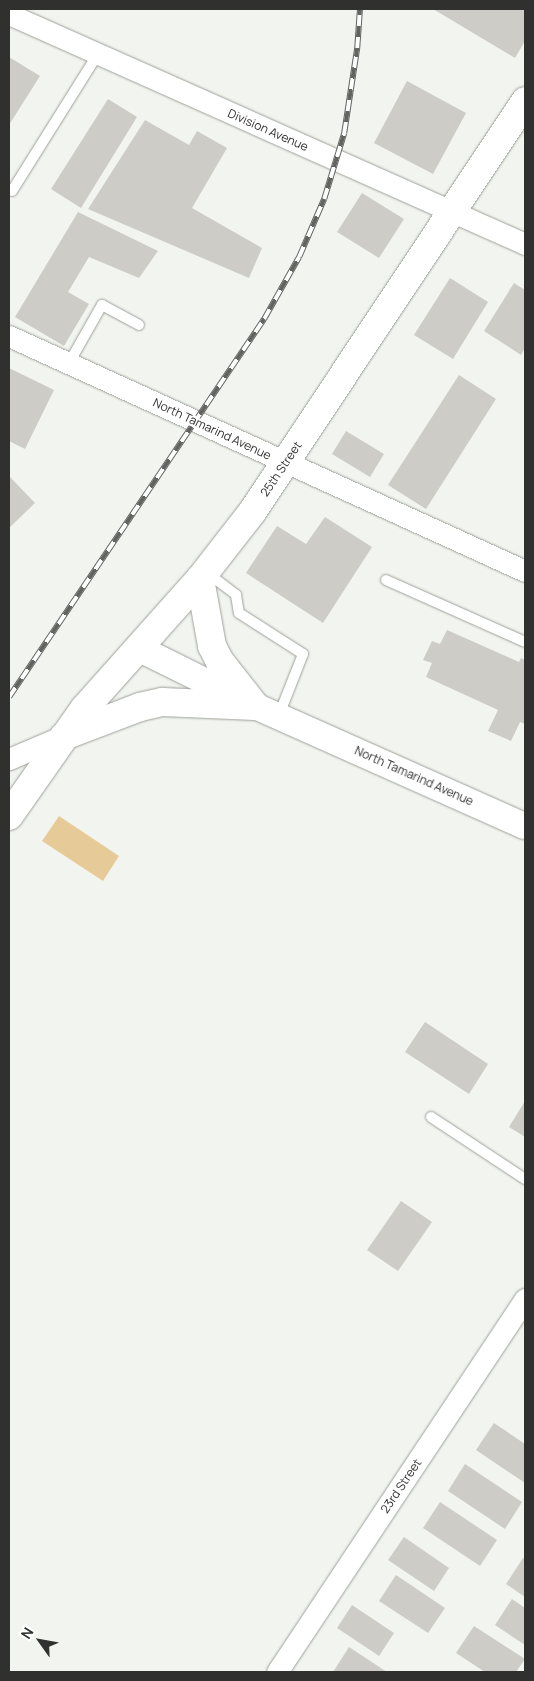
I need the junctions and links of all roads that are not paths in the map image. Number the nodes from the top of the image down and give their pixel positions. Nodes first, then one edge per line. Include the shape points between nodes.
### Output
1 (13, 13) edge
2 (98, 54) junction
3 (525, 101) edge
4 (12, 191) dead end
5 (452, 211) junction
6 (525, 244) edge
7 (139, 325) dead end
8 (9, 336) edge
9 (68, 363) junction
10 (285, 462) junction
11 (525, 571) edge
12 (202, 575) junction
13 (386, 580) dead end
14 (525, 642) edge
15 (140, 649) junction
16 (267, 711) junction
17 (63, 736) junction
18 (9, 759) edge
19 (9, 816) edge
20 (525, 826) edge
21 (431, 1117) dead end
22 (525, 1179) edge
23 (525, 1300) edge
24 (277, 1672) edge

1 - 2 street, Division Avenue
2 - 4 lane
2 - 5 street, Division Avenue
3 - 5 main road, 25th Street
5 - 6 street, Division Avenue
5 - 10 main road, 25th Street
7 - 9 lane via 102,304
8 - 9 street, North Tamarind Avenue
9 - 10 street, North Tamarind Avenue
10 - 11 street, North Tamarind Avenue
10 - 12 main road, 25th Street
12 - 15 main road, 25th Street
12 - 16 main road via 212,646 219,660
12 - 16 lane via 236,595 239,614 303,654
13 - 14 lane
15 - 16 street, North Tamarind Avenue
15 - 17 main road, 25th Street
16 - 17 main road via 162,702
16 - 20 street, North Tamarind Avenue
17 - 18 street
17 - 19 main road, 25th Street
21 - 22 lane
23 - 24 street, 23rd Street

